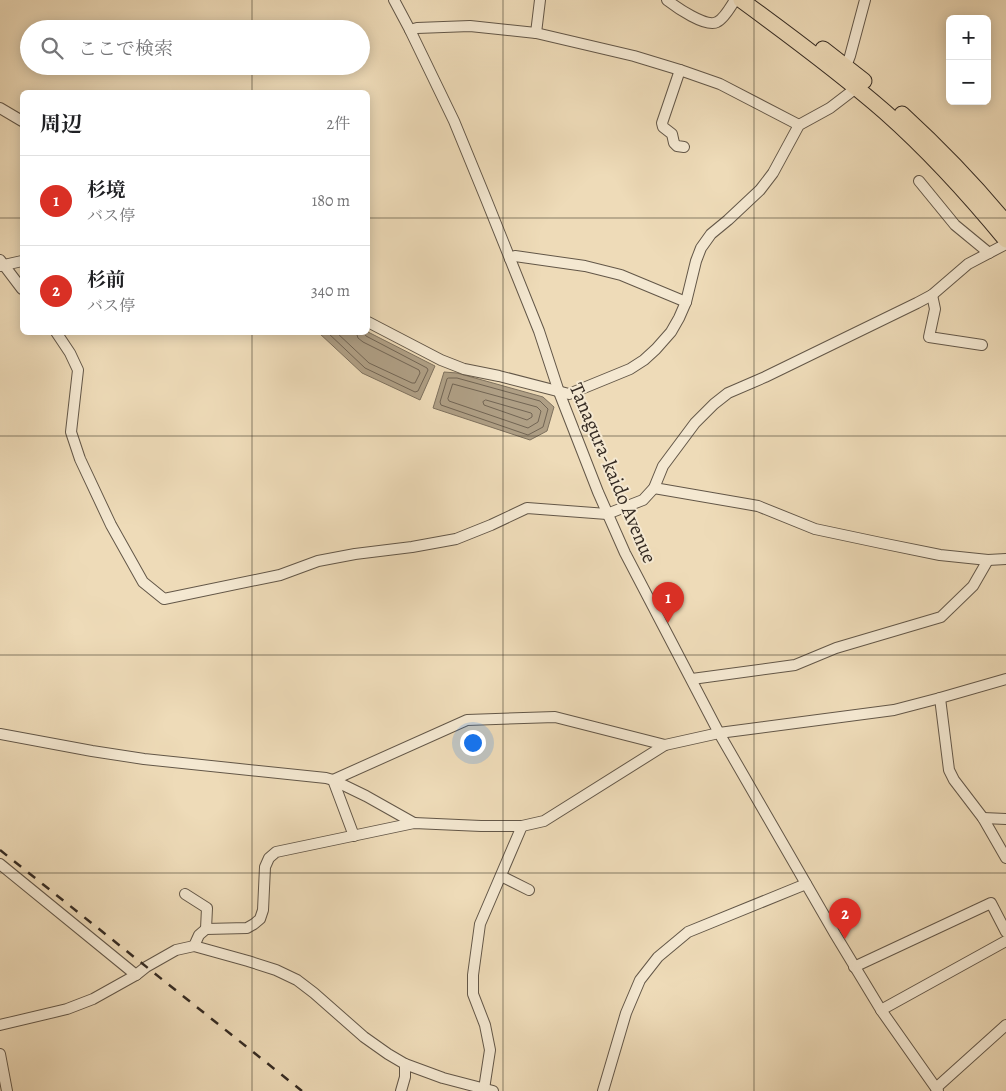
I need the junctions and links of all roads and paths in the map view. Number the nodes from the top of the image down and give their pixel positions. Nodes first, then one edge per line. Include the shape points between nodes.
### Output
1 (394, 0) edge
2 (540, 0) edge
3 (667, 0) edge
4 (735, 0) edge
5 (741, 0) edge
6 (758, 0) edge
7 (866, 0) edge
8 (410, 30) junction
9 (536, 33) junction
10 (846, 66) junction
11 (680, 70) junction
12 (860, 84) junction
13 (0, 108) edge
14 (20, 120) edge
15 (799, 125) junction
16 (684, 147) dead end
17 (919, 181) dead end
18 (1006, 223) edge
19 (1006, 240) edge
20 (1006, 244) edge
21 (989, 253) junction
22 (510, 259) junction
23 (20, 261) edge
24 (1, 264) edge
25 (20, 287) edge
26 (932, 295) junction
27 (686, 302) junction
28 (370, 323) edge
29 (58, 335) edge
30 (982, 345) dead end
31 (559, 392) junction
32 (654, 488) junction
33 (607, 514) junction
34 (988, 560) junction
35 (1006, 560) edge
36 (692, 679) junction
37 (1006, 679) edge
38 (940, 698) junction
39 (719, 733) junction
40 (0, 734) edge
41 (665, 745) junction
42 (334, 780) junction
43 (984, 818) junction
44 (1006, 819) edge
45 (414, 823) junction
46 (522, 826) junction
47 (354, 836) junction
48 (1006, 858) edge
49 (0, 864) edge
50 (501, 876) junction
51 (806, 884) junction
52 (530, 890) dead end
53 (185, 894) dead end
54 (206, 929) junction
55 (1006, 932) edge
56 (1006, 941) edge
57 (194, 946) junction
58 (854, 967) junction
59 (136, 975) junction
60 (882, 1010) junction
61 (0, 1025) edge
62 (1006, 1025) edge
63 (0, 1054) edge
64 (405, 1064) junction
65 (488, 1090) edge
66 (937, 1090) edge
67 (7, 1091) edge
68 (401, 1091) edge
69 (603, 1091) edge

1 - 8 street, Tanagura-kaido Avenue
2 - 9 street
3 - 4 street via 710,24 718,22
5 - 12 highway
6 - 10 highway
7 - 10 street
8 - 9 street via 470,26
8 - 22 street, Tanagura-kaido Avenue via 454,121
9 - 11 street
10 - 12 highway
11 - 15 street via 720,84
11 - 16 street via 662,123 672,134 674,143
12 - 15 street via 830,108
12 - 18 highway via 894,107 945,155
12 - 19 highway via 935,160
13 - 14 street
15 - 27 street via 760,190 711,234 701,248
17 - 21 street via 955,225
20 - 21 street
21 - 26 street via 968,264
22 - 27 street via 515,256 585,266 621,275
22 - 31 street, Tanagura-kaido Avenue
23 - 24 street
24 - 25 street
26 - 30 street via 934,308 929,337
26 - 32 street via 728,393 695,422 663,466
27 - 31 street via 671,332 644,360 569,394
28 - 31 street via 464,369
29 - 33 street via 78,370 71,432 80,459 143,582 164,599 280,575 318,561 456,539 527,508
31 - 33 street, Tanagura-kaido Avenue
32 - 33 street via 643,500
32 - 34 street via 758,506 815,529 940,555
33 - 36 street, Tanagura-kaido Avenue
34 - 35 street
34 - 36 street via 973,586 941,617 836,648 795,665
36 - 39 street, Tanagura-kaido Avenue
37 - 38 street
38 - 39 street via 894,710
38 - 43 street via 949,770
39 - 41 street
39 - 51 street, Tanagura-kaido Avenue
40 - 42 street via 144,759
41 - 42 street via 555,717 467,720
41 - 46 street via 544,821
42 - 45 street
42 - 47 street
43 - 44 street
43 - 48 street
45 - 46 street
45 - 47 street
46 - 50 street
47 - 54 street via 276,852 265,867 260,919 247,928
49 - 59 street
50 - 52 street
50 - 65 street via 480,924 473,975 473,994 490,1050
51 - 58 street, Tanagura-kaido Avenue
51 - 69 street via 688,932 658,957 640,980 626,1013
53 - 54 street via 207,908
54 - 57 street
55 - 58 street via 991,902
56 - 60 street
57 - 59 street via 176,950
57 - 64 street via 276,970 297,980 364,1037
58 - 60 street, Tanagura-kaido Avenue
59 - 61 street via 93,999 67,1009
60 - 66 street, Tanagura-kaido Avenue
62 - 66 street
63 - 67 street
64 - 65 street
64 - 68 street

